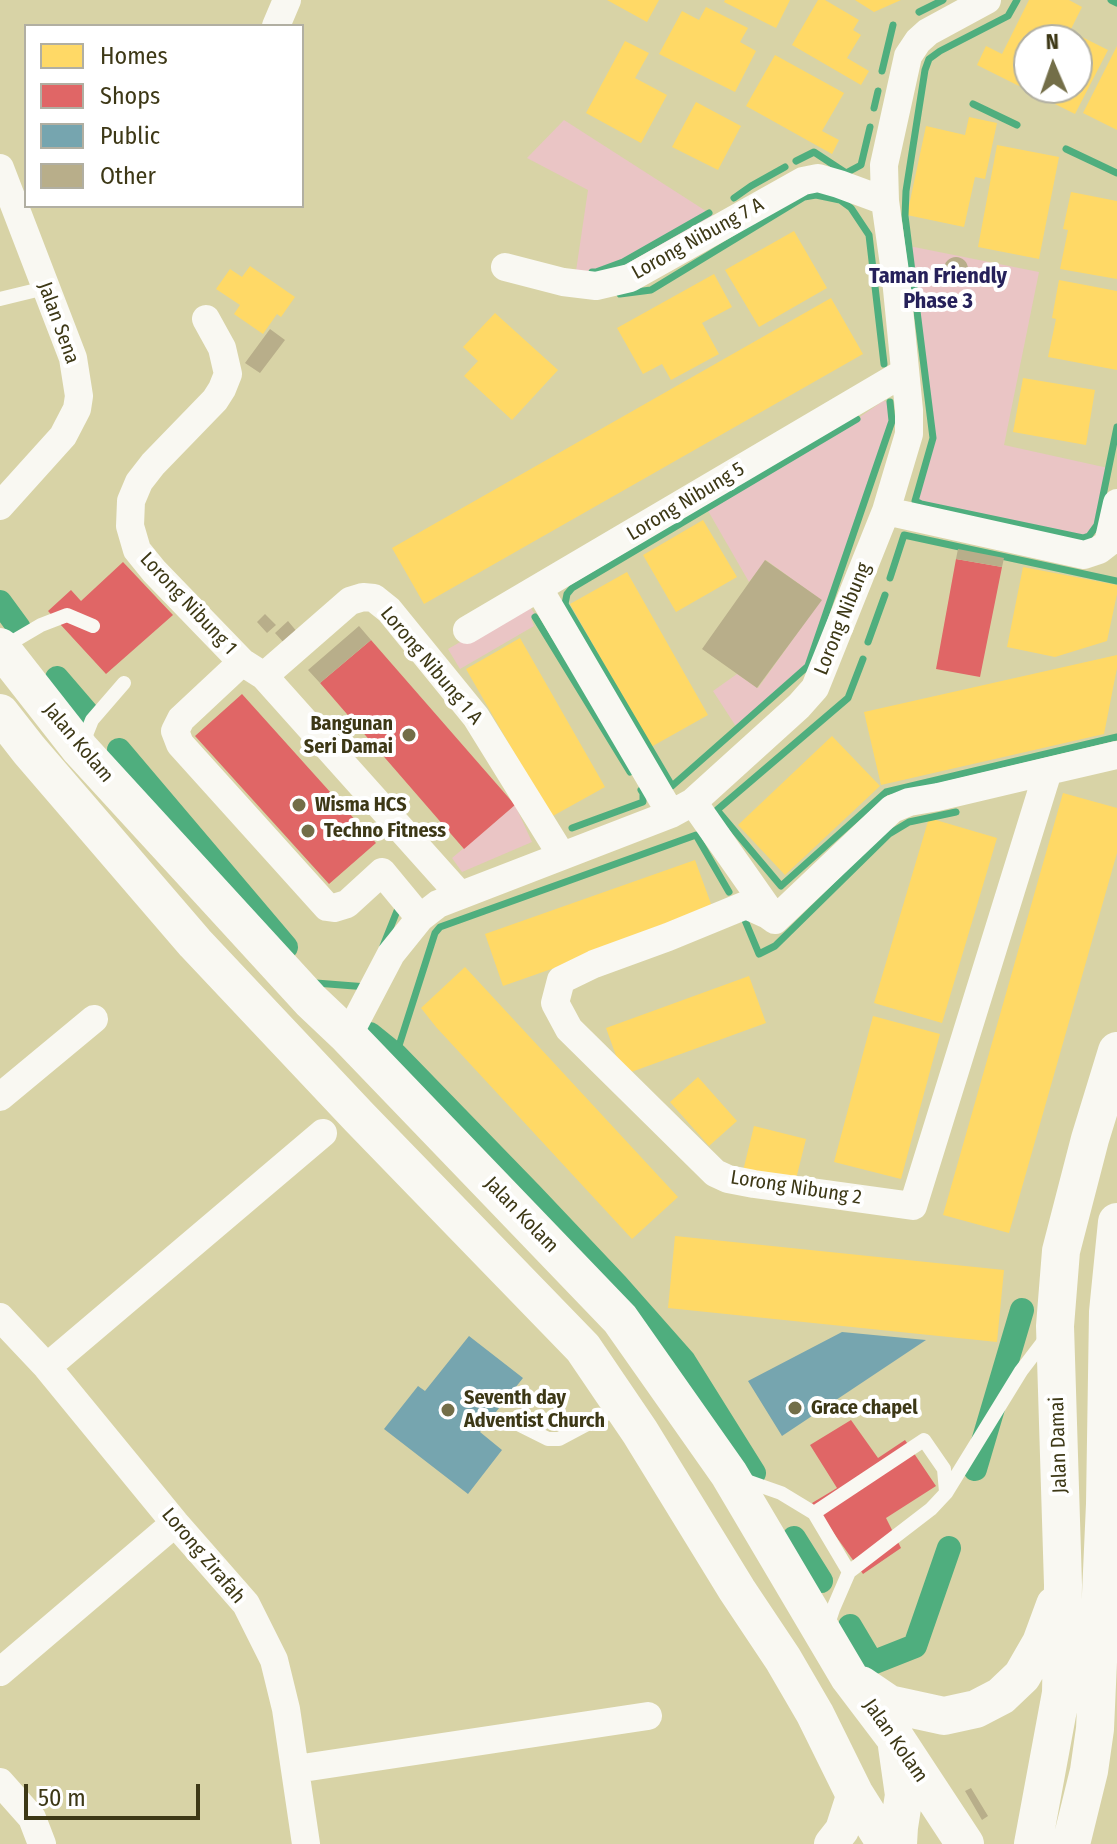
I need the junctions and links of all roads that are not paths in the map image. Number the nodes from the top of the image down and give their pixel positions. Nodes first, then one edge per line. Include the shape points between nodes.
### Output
1 (287, 0) edge
2 (987, 0) edge
3 (277, 24) edge
4 (0, 168) edge
5 (885, 201) junction
6 (505, 267) dead end
7 (45, 288) junction
8 (0, 299) edge
9 (206, 319) dead end
10 (905, 372) junction
11 (1117, 503) edge
12 (0, 506) edge
13 (886, 511) junction
14 (539, 589) junction
15 (93, 626) dead end
16 (467, 630) dead end
17 (1, 648) edge
18 (253, 669) junction
19 (124, 683) dead end
20 (0, 713) edge
21 (80, 749) junction
22 (1117, 755) edge
23 (1048, 771) junction
24 (682, 808) junction
25 (416, 845) junction
26 (562, 856) junction
27 (382, 872) junction
28 (460, 895) junction
29 (763, 913) junction
30 (420, 918) junction
31 (94, 1019) dead end
32 (348, 1036) junction
33 (1117, 1051) edge
34 (0, 1097) edge
35 (359, 1117) junction
36 (323, 1133) dead end
37 (1117, 1222) edge
38 (0, 1317) edge
39 (1055, 1326) junction
40 (47, 1367) junction
41 (622, 1406) junction
42 (514, 1422) dead end
43 (729, 1474) junction
44 (946, 1493) junction
45 (814, 1513) junction
46 (175, 1523) junction
47 (849, 1572) junction
48 (1063, 1585) junction
49 (824, 1636) junction
50 (0, 1672) edge
51 (849, 1677) junction
52 (648, 1716) dead end
53 (1095, 1729) junction
54 (896, 1739) junction
55 (296, 1769) junction
56 (0, 1782) edge
57 (854, 1793) junction
58 (42, 1844) edge
59 (306, 1844) edge
60 (831, 1844) edge
61 (886, 1844) edge
62 (898, 1844) edge
63 (965, 1844) edge
64 (1033, 1844) edge
65 (1071, 1844) edge
66 (1085, 1844) edge

1 - 3 street
2 - 5 street, Lorong Nibung via 928,32 908,56 884,165
4 - 7 street, Jalan Sena
5 - 6 street, Lorong Nibung 7 A via 818,178 803,181 630,278 596,286
5 - 10 street, Lorong Nibung
7 - 8 lane
7 - 12 street, Jalan Sena via 73,358 77,409 63,436
9 - 18 street, Lorong Nibung 1 via 222,348 228,374 215,400 139,482 131,501 130,526 137,550 154,571
10 - 13 street, Lorong Nibung via 909,434
10 - 14 street, Lorong Nibung 5
11 - 13 street via 1108,543 1084,555
13 - 24 street, Lorong Nibung via 815,688
14 - 16 street, Lorong Nibung 5
14 - 24 street
15 - 17 lane via 67,615
17 - 21 main road, Jalan Kolam
18 - 25 street
18 - 26 street, Lorong Nibung 1 A via 350,601 374,598 476,717
18 - 27 street, Lorong Nibung 1 via 181,719 176,738 327,907 347,904
19 - 21 lane via 92,720
20 - 35 main road, Jalan Kolam via 195,943
21 - 32 main road, Jalan Kolam
22 - 23 street, Lorong Nibung 2
23 - 29 street, Lorong Nibung 2 via 892,809
23 - 29 street, Lorong Nibung 2 via 913,1206 754,1184 715,1173 569,1029 555,1003 561,980 594,964 668,937
24 - 26 street, Lorong Nibung
24 - 29 street
25 - 27 street
25 - 28 street
26 - 28 street, Lorong Nibung
27 - 30 street
28 - 30 street, Lorong Nibung
30 - 32 street, Lorong Nibung via 391,954
31 - 34 street
32 - 35 main road via 346,1082
32 - 43 main road, Jalan Kolam via 620,1319
33 - 39 main road, Jalan Damai via 1061,1251
35 - 41 main road, Jalan Kolam via 583,1348
36 - 40 street
37 - 53 main road via 1108,1312
38 - 40 street, Lorong Zirafah
39 - 44 lane
39 - 48 main road, Jalan Damai
40 - 46 street, Lorong Zirafah
41 - 42 lane via 559,1439
41 - 57 main road, Jalan Kolam via 783,1659
43 - 45 lane via 781,1493
43 - 49 main road, Jalan Kolam
44 - 45 lane via 944,1469 924,1440
44 - 47 lane
45 - 47 lane
46 - 50 street
46 - 55 street, Lorong Zirafah via 246,1604 274,1660
47 - 49 lane
48 - 51 main road via 1022,1676 1001,1696 976,1709 944,1716 889,1704
48 - 64 main road, Jalan Damai via 1061,1693
49 - 51 main road, Jalan Kolam
51 - 54 main road, Jalan Kolam
52 - 55 street
53 - 65 main road
53 - 66 main road via 1095,1796
54 - 62 main road via 904,1795
54 - 63 main road, Jalan Kolam
55 - 59 street, Lorong Zirafah
56 - 58 street via 32,1818
57 - 60 street via 842,1830
57 - 61 main road, Jalan Kolam

